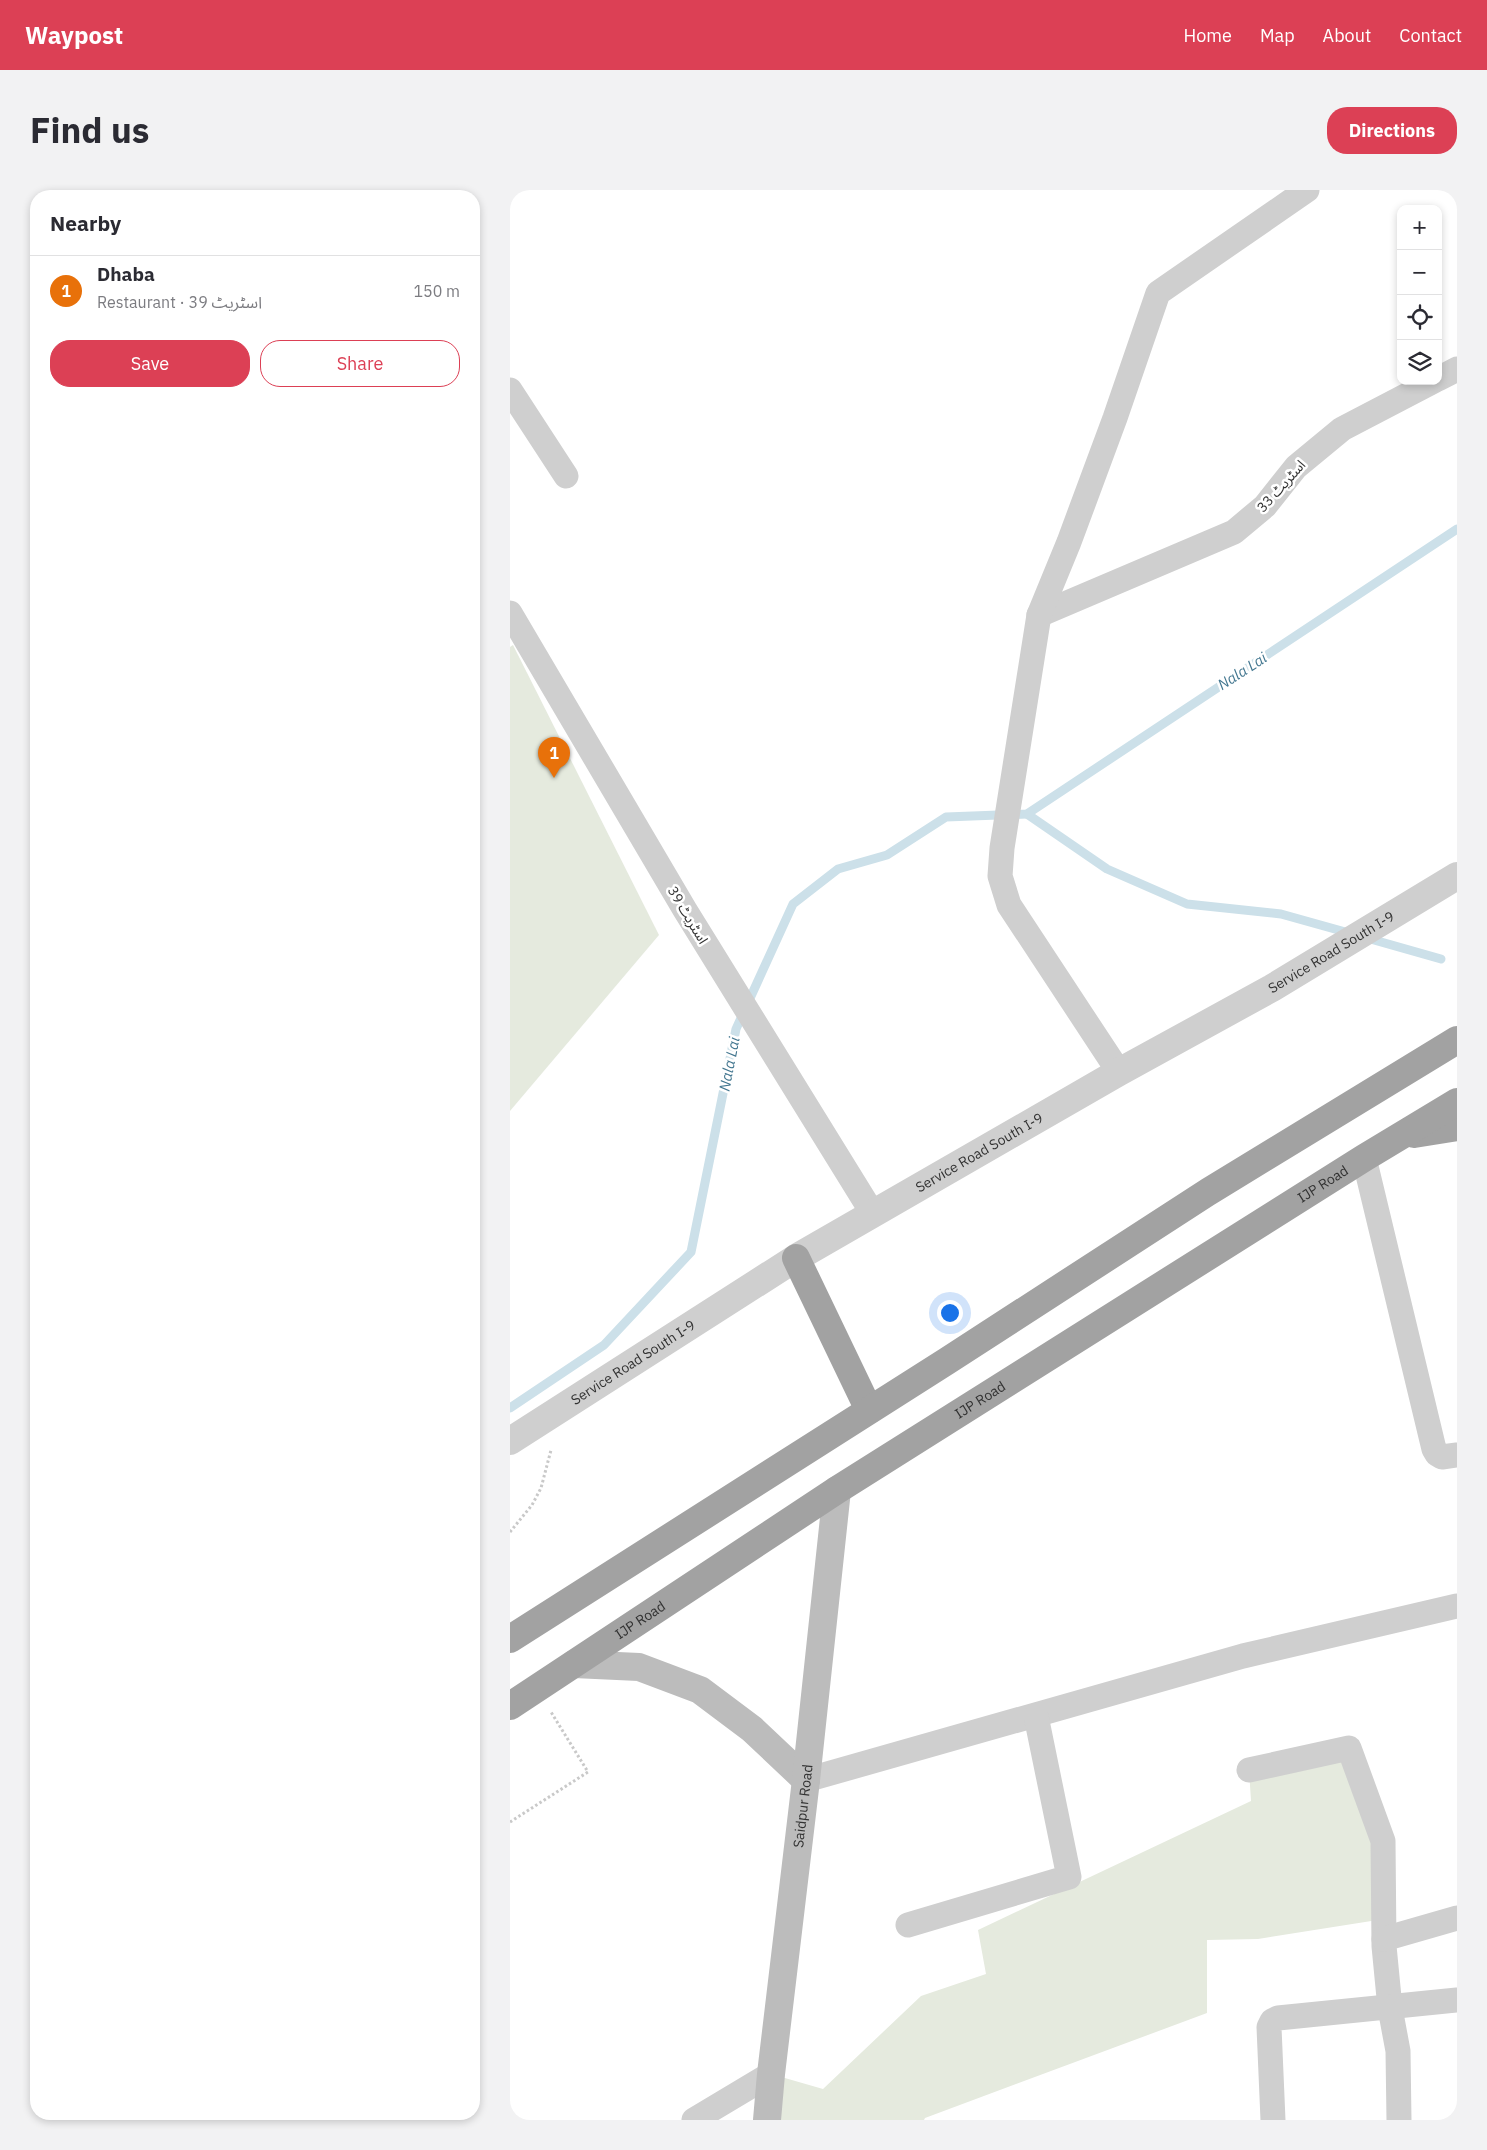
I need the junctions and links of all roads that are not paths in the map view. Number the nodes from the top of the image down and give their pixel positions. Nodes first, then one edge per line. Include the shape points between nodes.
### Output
1 (1307, 190) edge
2 (1457, 369) edge
3 (1442, 377) edge
4 (1426, 385) edge
5 (510, 390) edge
6 (566, 476) dead end
7 (1039, 615) junction
8 (511, 617) edge
9 (1446, 884) edge
10 (1457, 1029) edge
11 (1457, 1040) edge
12 (1417, 1065) junction
13 (1119, 1072) junction
14 (1457, 1102) edge
15 (1457, 1127) edge
16 (1401, 1137) junction
17 (1364, 1158) junction
18 (873, 1214) junction
19 (796, 1258) junction
20 (869, 1410) junction
21 (510, 1441) edge
22 (1457, 1455) edge
23 (837, 1490) junction
24 (1457, 1606) edge
25 (510, 1639) edge
26 (574, 1664) junction
27 (510, 1706) edge
28 (1036, 1716) junction
29 (1249, 1770) dead end
30 (806, 1780) junction
31 (1457, 1918) edge
32 (908, 1924) dead end
33 (1384, 1939) junction
34 (1457, 2000) edge
35 (1390, 2008) junction
36 (770, 2074) junction
37 (694, 2120) edge
38 (767, 2120) edge
39 (1273, 2120) edge
40 (1399, 2120) edge

1 - 7 street via 1158,293 1115,418
2 - 3 street
4 - 7 street, اسٹریٹ 33 via 1342,429 1296,467 1265,506 1234,532
5 - 6 street
7 - 13 street via 1000,876 1009,905
8 - 18 street, اسٹریٹ 39 via 685,910
9 - 13 street, Service Road South I-9 via 1272,988
10 - 12 highway
11 - 12 highway
12 - 20 highway via 1208,1192
13 - 18 street, Service Road South I-9
14 - 16 highway, IJP Road
15 - 16 highway
16 - 17 highway, IJP Road
17 - 22 street via 1434,1449 1442,1457
17 - 23 highway, IJP Road
18 - 19 street, Service Road South I-9
19 - 20 highway
19 - 21 street, Service Road South I-9
20 - 25 highway
23 - 26 highway, IJP Road
23 - 30 main road, Saidpur Road
24 - 28 street via 1243,1656
26 - 27 highway, IJP Road
26 - 30 main road via 639,1667 700,1690 752,1729
28 - 30 street
28 - 32 street via 1069,1877
29 - 33 street via 1349,1748 1383,1841
30 - 36 main road, Saidpur Road
31 - 33 street
33 - 35 street
34 - 35 street
35 - 39 street via 1272,2021 1269,2027
35 - 40 street via 1398,2051
36 - 37 street
36 - 38 main road, Saidpur Road

